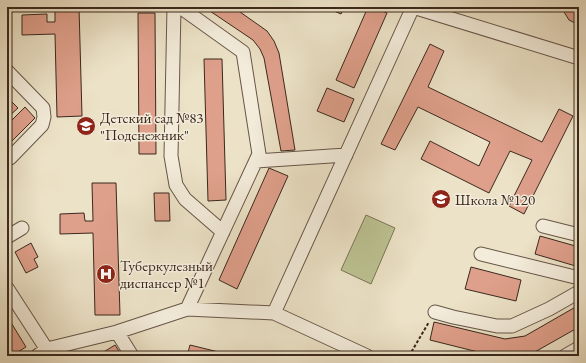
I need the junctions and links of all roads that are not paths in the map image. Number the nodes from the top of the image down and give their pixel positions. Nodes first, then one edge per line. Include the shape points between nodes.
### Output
1 (174, 7) edge
2 (180, 7) edge
3 (413, 7) edge
4 (579, 58) edge
5 (7, 71) edge
6 (346, 155) junction
7 (7, 158) edge
8 (256, 161) junction
9 (543, 226) dead end
10 (22, 228) dead end
11 (223, 232) junction
12 (579, 235) edge
13 (7, 237) edge
14 (481, 254) dead end
15 (579, 278) edge
16 (7, 288) edge
17 (579, 292) edge
18 (187, 309) junction
19 (435, 312) road end
20 (274, 313) junction
21 (117, 332) junction
22 (579, 348) edge
23 (45, 354) edge
24 (132, 356) edge
25 (367, 356) edge
26 (566, 356) edge

1 - 11 street via 171,156 176,185 185,199
2 - 8 street via 243,52 259,154
3 - 4 street
3 - 6 street
5 - 7 street via 43,108 44,118 42,125 10,158
6 - 8 street
6 - 20 street
8 - 11 street
9 - 12 street
10 - 13 street
11 - 18 street
14 - 15 street
16 - 23 street
17 - 19 street via 512,326 497,326
18 - 20 street
18 - 21 street
20 - 25 street
21 - 23 street
21 - 24 street
22 - 26 street

